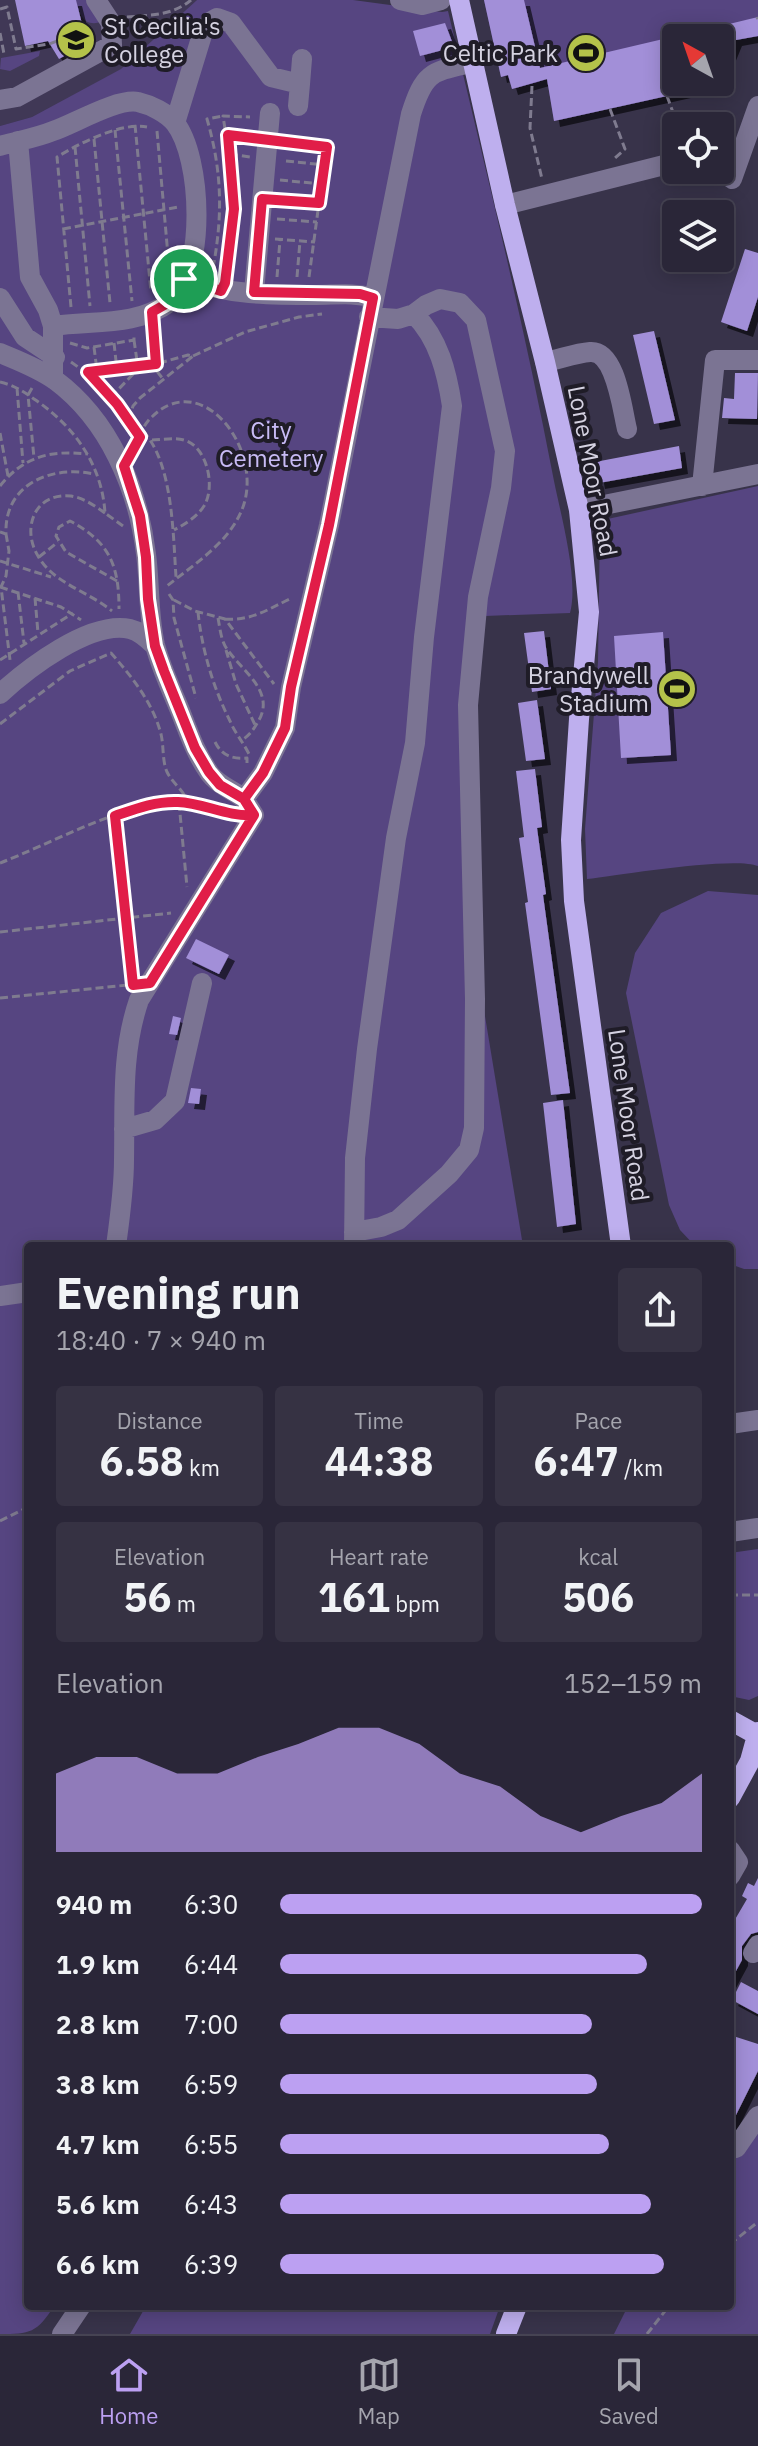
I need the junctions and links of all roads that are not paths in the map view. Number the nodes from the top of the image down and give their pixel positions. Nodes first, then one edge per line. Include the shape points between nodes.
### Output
1 (96, 0) edge
2 (400, 0) edge
3 (441, 0) edge
4 (459, 0) edge
5 (302, 59) dead end
6 (475, 62) junction
7 (300, 84) junction
8 (0, 100) edge
9 (298, 106) dead end
10 (758, 106) edge
11 (166, 131) junction
12 (268, 133) road end
13 (9, 143) edge
14 (742, 145) junction
15 (734, 147) edge
16 (662, 166) edge
17 (734, 172) edge
18 (505, 205) junction
19 (176, 274) junction
20 (255, 284) junction
21 (0, 298) edge
22 (371, 307) junction
23 (414, 314) junction
24 (63, 325) junction
25 (0, 353) edge
26 (55, 354) junction
27 (758, 360) edge
28 (545, 362) junction
29 (53, 379) junction
30 (627, 429) dead end
31 (758, 474) edge
32 (702, 486) junction
33 (579, 510) junction
34 (155, 646) junction
35 (0, 694) edge
36 (245, 802) junction
37 (202, 983) dead end
38 (124, 1129) junction
39 (354, 1239) edge
40 (117, 1242) edge
41 (620, 1242) edge
42 (24, 1293) edge
43 (0, 1296) edge
44 (758, 1420) edge
45 (734, 1423) edge
46 (758, 1528) edge
47 (734, 1531) edge
48 (734, 1722) edge
49 (757, 1734) edge
50 (734, 1791) edge
51 (758, 2116) edge
52 (736, 2148) dead end
53 (78, 2310) edge
54 (515, 2310) edge
55 (62, 2334) edge
56 (506, 2334) edge

1 - 8 street via 111,23 112,45 17,97
2 - 3 street via 422,5
4 - 6 main road, Lone Moor Road
5 - 7 street
6 - 18 main road, Lone Moor Road
6 - 22 street via 429,75 418,90
7 - 9 street
7 - 11 street via 271,77 231,23 217,18 202,35
10 - 14 street
11 - 13 street via 151,100 136,101
11 - 19 street via 189,156 196,186 194,248
12 - 20 street
13 - 24 street via 30,277
14 - 15 street
14 - 17 street
16 - 18 street
18 - 28 main road, Lone Moor Road
19 - 20 street via 215,289
19 - 24 street via 173,300 143,315
20 - 22 street via 316,295 339,293
21 - 26 street via 25,337
22 - 23 street via 398,319
22 - 36 street via 285,728
23 - 39 street via 446,369 452,406 415,743 396,838 367,1049 355,1158
23 - 39 street via 440,299 460,303 476,320 505,451 478,597 468,705 474,1128 469,1150 449,1174 398,1220
24 - 26 street
25 - 29 street
26 - 29 street
27 - 32 street via 715,360
28 - 30 street via 593,351 602,354 611,365
28 - 33 main road, Lone Moor Road
29 - 34 street via 97,425 124,466 140,516
31 - 32 street
32 - 33 street
33 - 41 main road, Lone Moor Road via 589,612 571,840 574,901
34 - 35 street via 132,629 96,634 37,662
34 - 36 street via 195,748 220,785
36 - 38 street via 129,1027
37 - 38 street via 175,1101 155,1120
38 - 40 street
42 - 43 street
44 - 45 street
46 - 47 street
48 - 49 main road
49 - 50 main road
51 - 52 street
53 - 55 street
54 - 56 main road

